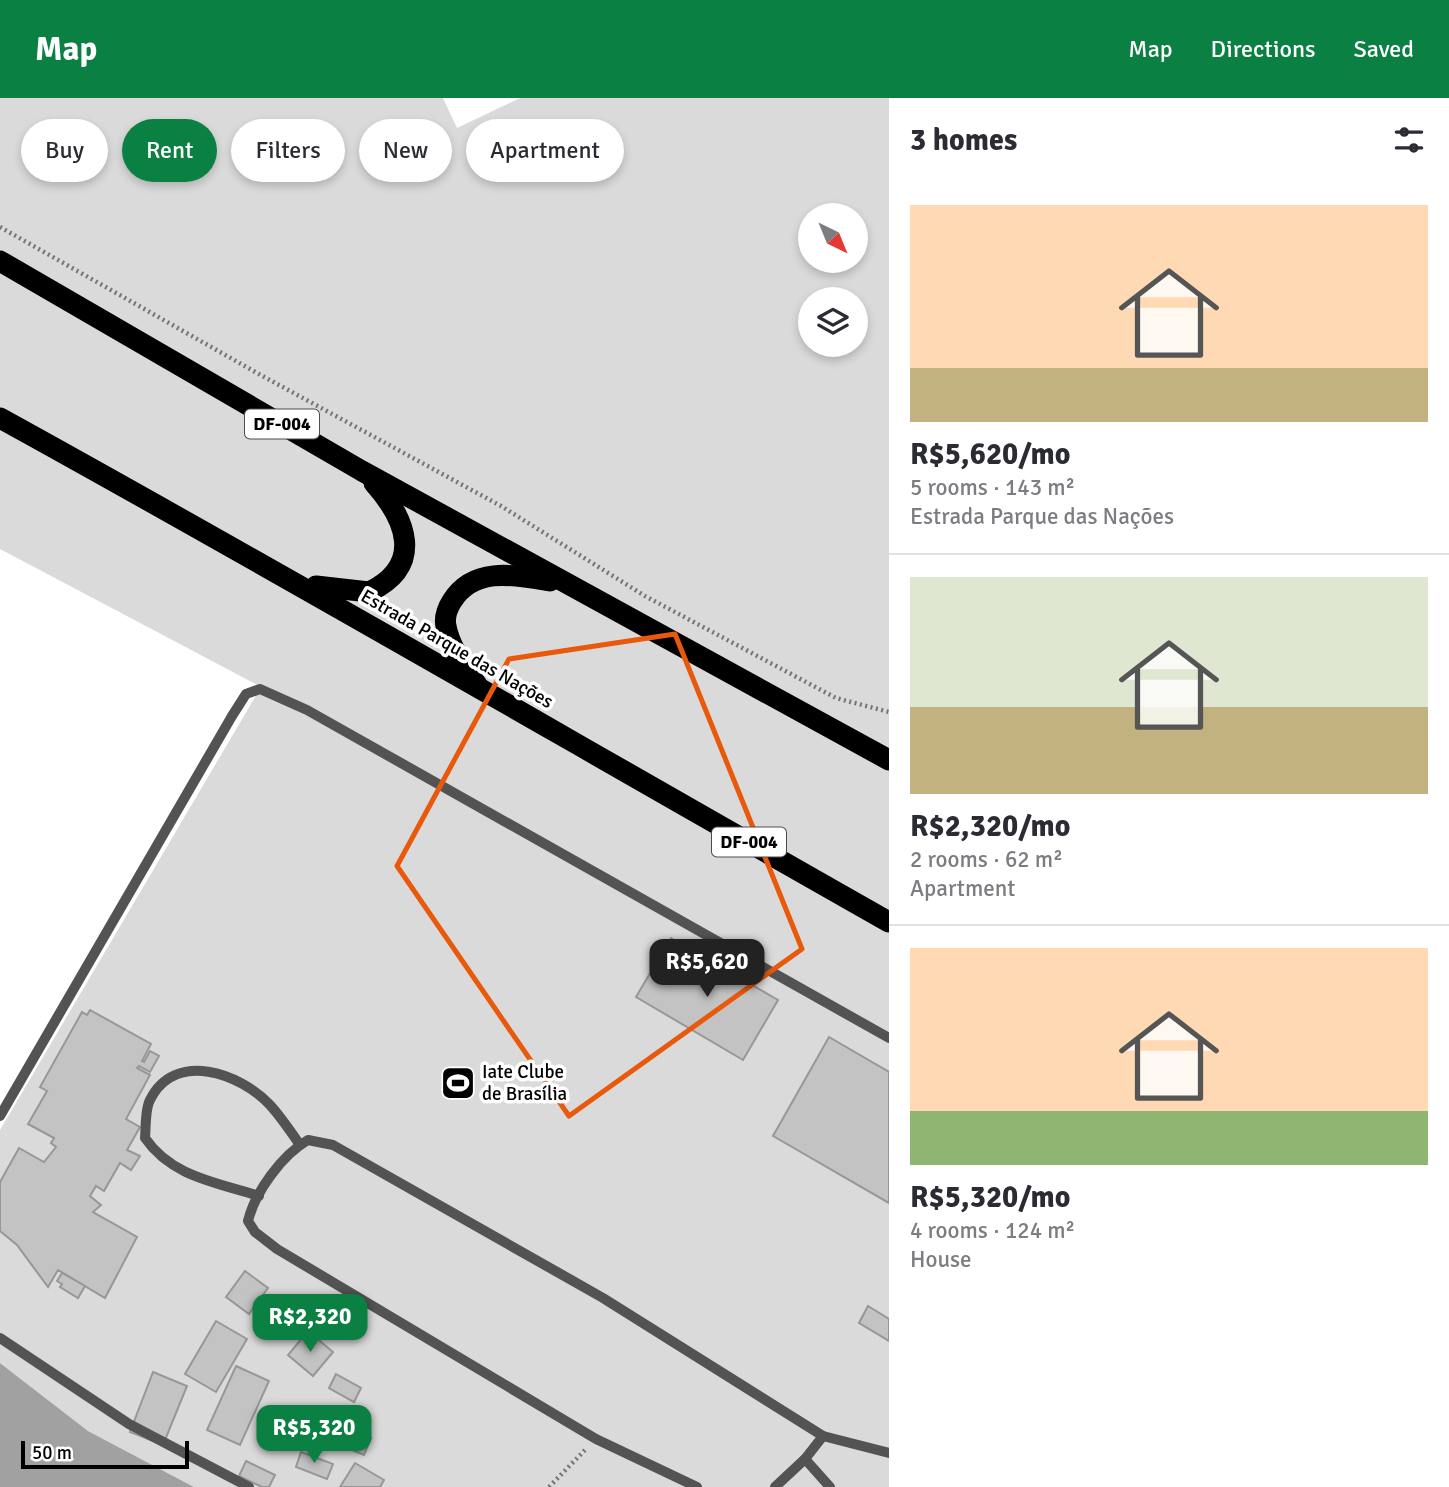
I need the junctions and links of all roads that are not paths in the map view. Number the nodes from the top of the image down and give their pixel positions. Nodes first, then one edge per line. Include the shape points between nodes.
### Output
1 (0, 261) edge
2 (0, 418) edge
3 (362, 471) junction
4 (300, 583) junction
5 (566, 583) junction
6 (480, 691) junction
7 (889, 761) edge
8 (889, 922) edge
9 (889, 1038) edge
10 (0, 1116) edge
11 (300, 1145) junction
12 (259, 1196) junction
13 (0, 1338) edge
14 (823, 1436) junction
15 (889, 1453) edge
16 (806, 1459) junction
17 (250, 1487) edge
18 (697, 1487) edge
19 (775, 1487) edge
20 (830, 1487) edge

1 - 3 highway, DF-004
2 - 4 highway, Estrada Parque das Nações / DF-004
3 - 4 highway via 402,522 405,534 399,564 390,579 369,593
3 - 5 highway, DF-004
4 - 6 highway, Estrada Parque das Nações / DF-004
5 - 6 highway via 491,575 474,580 456,595 445,625
5 - 7 highway, DF-004
6 - 8 highway, Estrada Parque das Nações / DF-004
9 - 10 lane via 299,705 260,689 248,692 235,710
11 - 12 lane via 277,1168
11 - 12 lane via 269,1104 236,1082 203,1068 172,1075 149,1101 145,1138 158,1157 178,1169
11 - 14 lane via 314,1140 333,1145 473,1222 665,1335
12 - 18 lane via 248,1223 277,1249 596,1439
13 - 17 lane via 129,1423
14 - 15 lane
14 - 16 lane
16 - 19 lane
16 - 20 lane

